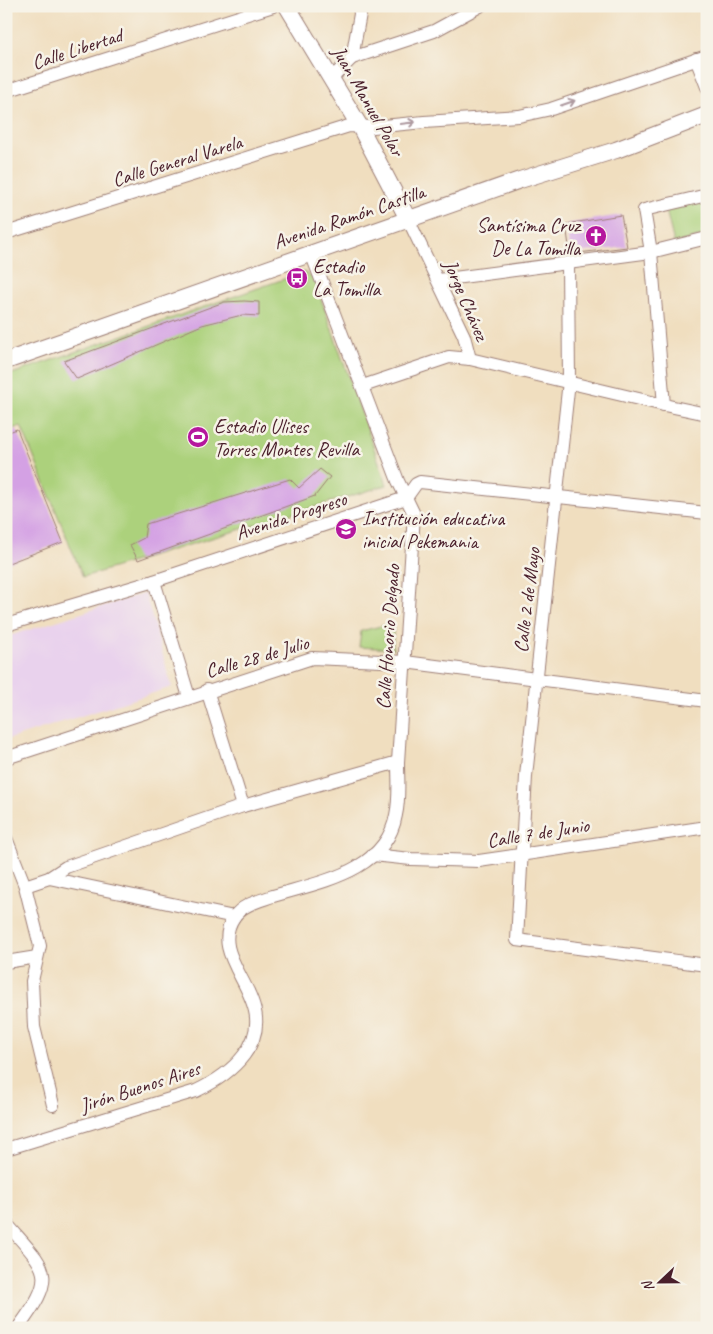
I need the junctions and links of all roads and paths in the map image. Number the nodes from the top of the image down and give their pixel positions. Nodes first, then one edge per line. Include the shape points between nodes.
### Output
1 (273, 6) edge
2 (287, 6) edge
3 (358, 6) edge
4 (480, 6) edge
5 (352, 58) junction
6 (701, 58) edge
7 (331, 79) junction
8 (707, 87) edge
9 (6, 91) edge
10 (707, 116) edge
11 (359, 125) junction
12 (707, 195) edge
13 (408, 219) junction
14 (6, 233) edge
15 (707, 238) edge
16 (652, 252) junction
17 (311, 253) junction
18 (568, 263) junction
19 (438, 280) junction
20 (470, 358) junction
21 (6, 360) edge
22 (568, 381) junction
23 (363, 386) junction
24 (664, 405) junction
25 (707, 414) edge
26 (558, 497) junction
27 (406, 498) junction
28 (707, 513) edge
29 (154, 581) junction
30 (6, 625) edge
31 (405, 662) junction
32 (536, 680) junction
33 (207, 690) junction
34 (189, 697) junction
35 (707, 701) edge
36 (6, 758) edge
37 (398, 762) junction
38 (243, 806) junction
39 (707, 826) edge
40 (6, 838) edge
41 (524, 854) junction
42 (373, 855) junction
43 (49, 878) junction
44 (25, 886) junction
45 (234, 917) junction
46 (37, 957) junction
47 (6, 962) edge
48 (707, 964) edge
49 (53, 1105) dead end
50 (19, 1144) junction
51 (6, 1145) edge
52 (6, 1149) edge
53 (6, 1223) edge
54 (18, 1328) edge

1 - 9 street, Calle Libertad
2 - 7 main road, Juan Manuel Polar
3 - 5 street via 360,14
4 - 5 street via 434,31
5 - 7 street
6 - 8 street
11 -> 6 street, Calle General Varela via 373,127 519,116 550,109
7 - 11 main road, Juan Manuel Polar
10 - 13 main road, Avenida Ramón Castilla via 616,150
11 - 13 main road, Juan Manuel Polar
11 - 14 street, Calle General Varela
12 - 16 street via 644,210
13 - 17 main road, Avenida Ramón Castilla
13 - 19 street, Jorge Chávez
15 - 16 street
16 - 18 street
16 - 24 street
17 - 21 main road, Avenida Ramón Castilla
17 - 23 street, Calle Honorio Delgado
18 - 19 street
18 - 22 street, Calle 2 de Mayo
19 - 20 street, Jorge Chávez via 464,336
20 - 22 street, Jorge Chávez
20 - 23 street via 449,357
22 - 24 street, Jorge Chávez
22 - 26 street, Calle 2 de Mayo
23 - 27 street, Calle Honorio Delgado
24 - 25 street, Jorge Chávez
26 - 27 street, Avenida Progreso via 420,482
26 - 28 street, Avenida Progreso
26 - 32 street, Calle 2 de Mayo
27 - 29 street, Avenida Progreso
27 - 31 street, Calle Honorio Delgado via 414,521
29 - 30 street, Avenida Progreso
29 - 34 street
31 - 32 street, Calle 28 de Julio
31 - 33 street, Calle 28 de Julio via 312,658
31 - 37 street, Calle Honorio Delgado
32 - 35 street, Calle 28 de Julio
32 - 41 street, Calle 2 de Mayo via 526,776
33 - 34 street, Calle 28 de Julio
33 - 38 street
34 - 36 street, Calle 28 de Julio
37 - 38 street
37 - 42 street, Calle Honorio Delgado via 396,815 389,837
38 - 43 street via 66,867
39 - 41 street, Calle 7 de Junio
40 - 44 street
41 - 42 street, Calle 7 de Junio via 479,861
41 - 48 street, Calle 2 de Mayo via 517,940
42 - 45 street via 343,874 246,906
43 - 44 street
43 - 45 street
44 - 46 street via 40,946
45 - 50 street, Jirón Buenos Aires via 228,934 229,949 258,1019 253,1041 234,1066 196,1091
46 - 47 street
46 - 49 street via 32,980 34,1027
50 - 51 street
50 - 52 street, Jirón Buenos Aires
53 - 54 street via 39,1260 44,1272 43,1288

